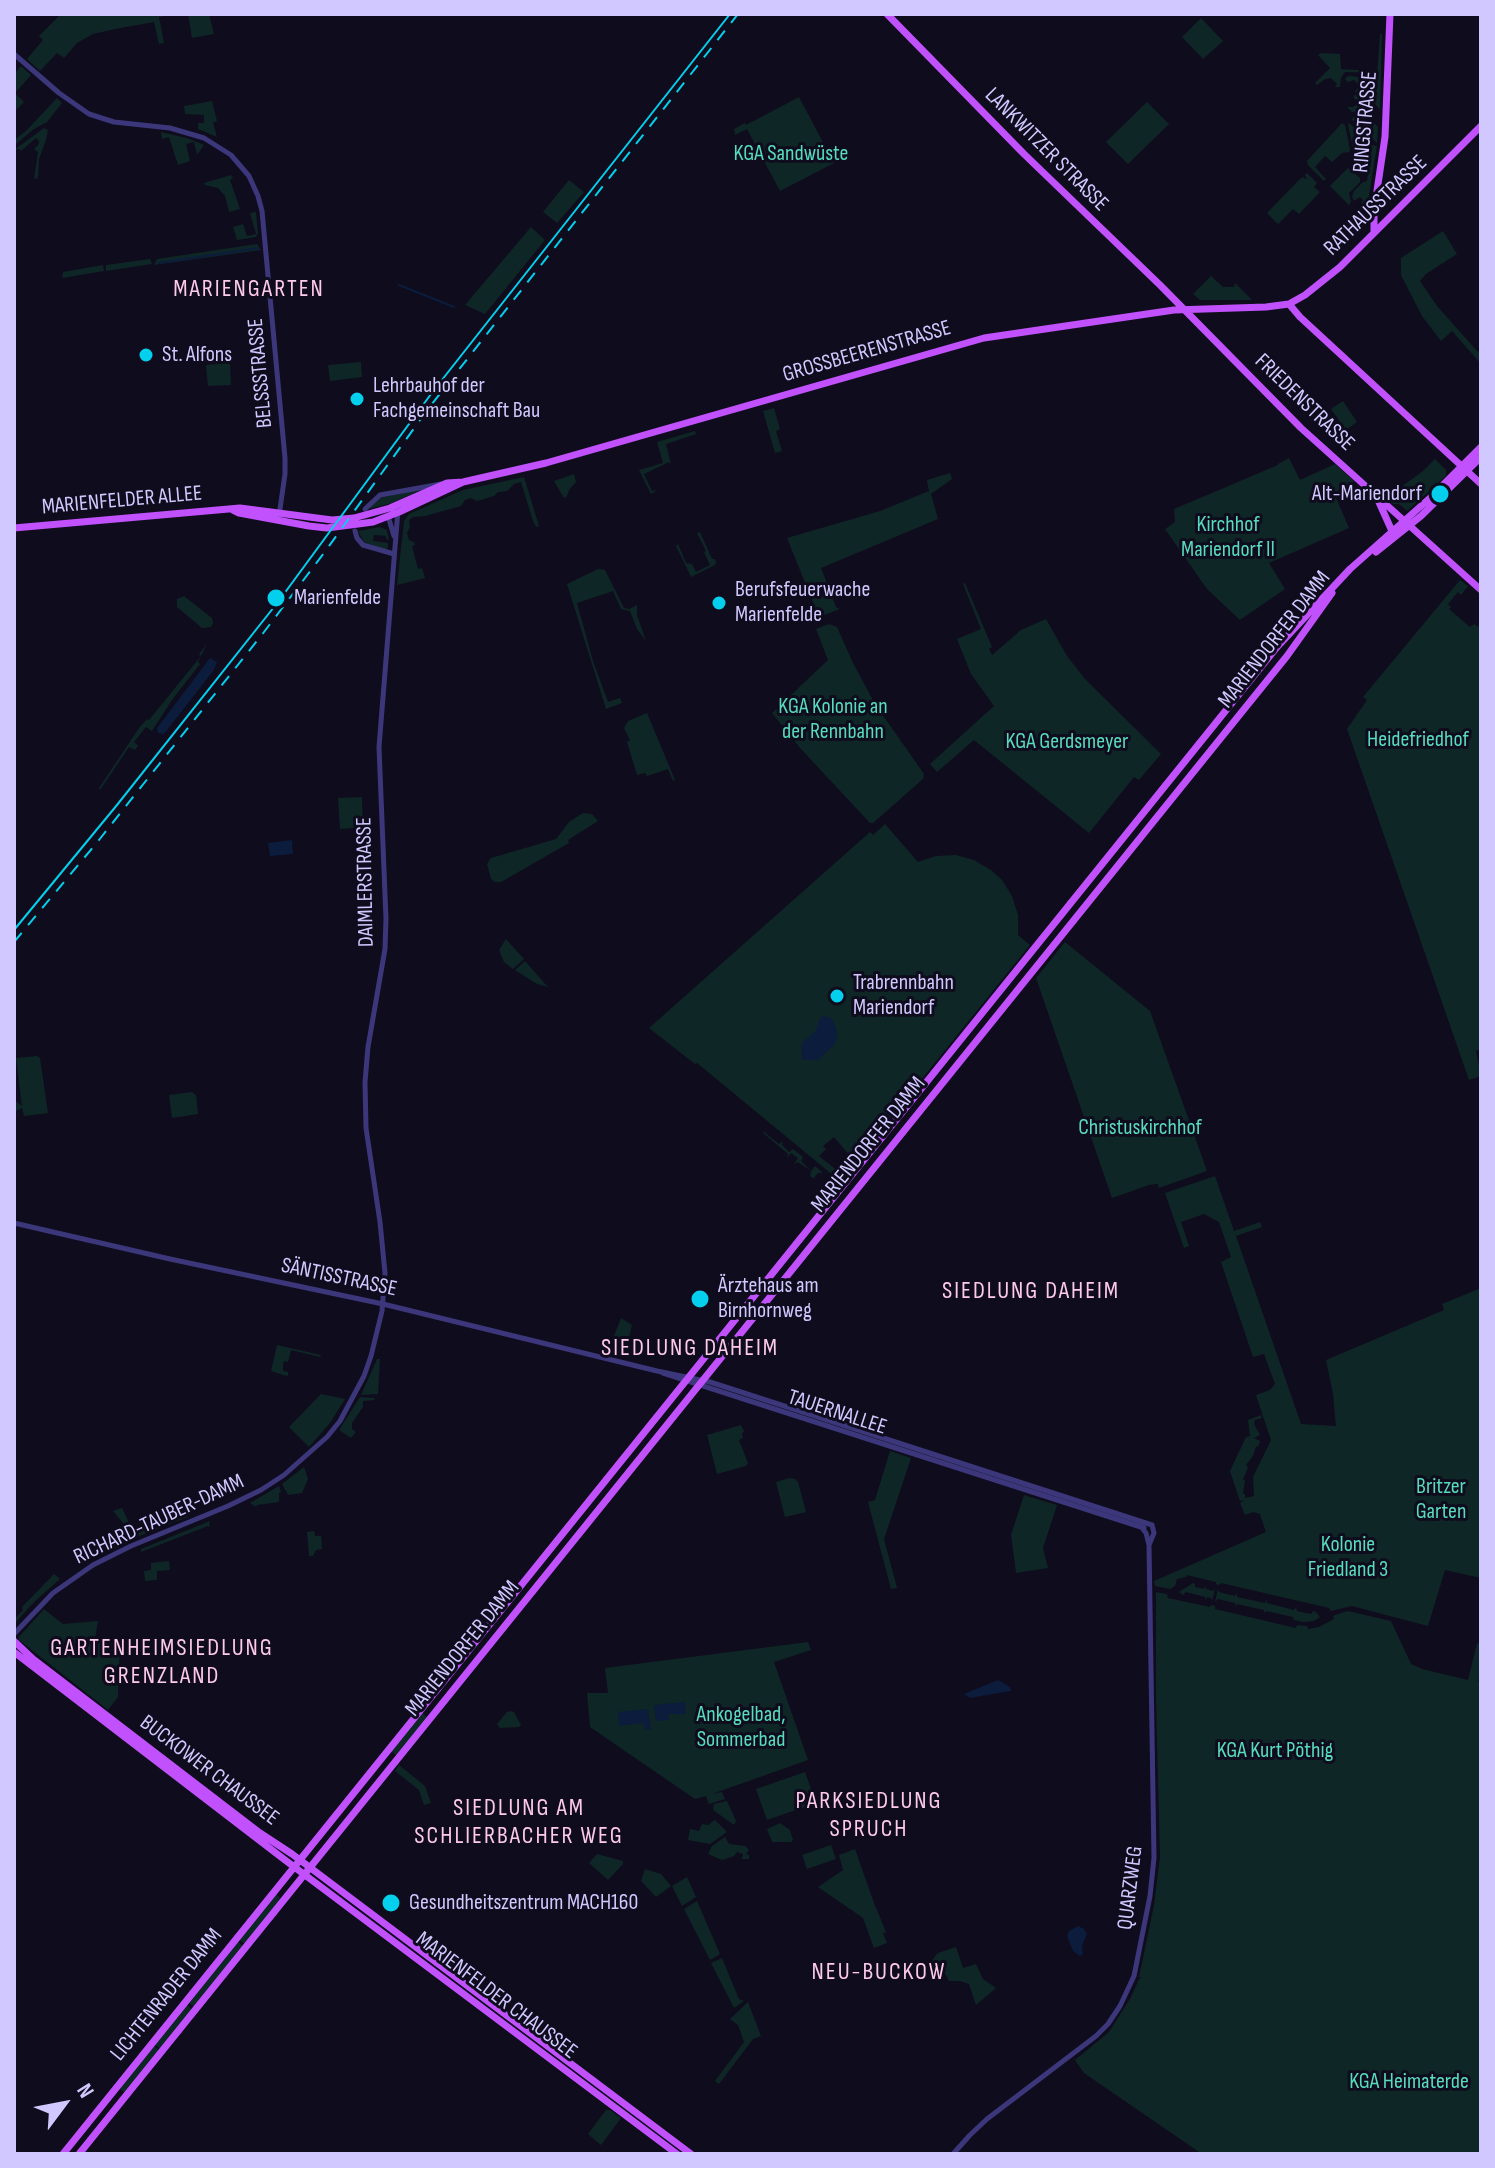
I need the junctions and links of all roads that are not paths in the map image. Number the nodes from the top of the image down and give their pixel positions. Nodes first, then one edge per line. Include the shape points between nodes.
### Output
1 (887, 14) edge
2 (1390, 14) edge
3 (14, 54) edge
4 (1481, 126) edge
5 (1374, 232) junction
6 (1289, 304) junction
7 (1183, 309) junction
8 (1481, 447) edge
9 (1481, 457) edge
10 (1464, 469) junction
11 (463, 482) junction
12 (443, 484) junction
13 (1481, 484) edge
14 (1376, 496) junction
15 (365, 509) dead end
16 (392, 514) junction
17 (279, 517) junction
18 (357, 524) junction
19 (1406, 524) junction
20 (14, 528) edge
21 (1392, 531) junction
22 (395, 541) junction
23 (394, 554) junction
24 (1481, 590) edge
25 (14, 1223) edge
26 (383, 1304) junction
27 (687, 1379) junction
28 (701, 1383) junction
29 (1029, 1488) junction
30 (1152, 1525) junction
31 (1143, 1529) junction
32 (1149, 1545) junction
33 (14, 1634) edge
34 (14, 1641) edge
35 (14, 1652) edge
36 (318, 1836) junction
37 (328, 1844) junction
38 (296, 1863) junction
39 (306, 1871) junction
40 (275, 1890) junction
41 (284, 1897) junction
42 (63, 2154) edge
43 (79, 2154) edge
44 (677, 2154) edge
45 (691, 2154) edge
46 (953, 2154) edge

1 - 7 main road, LANKWITZER STRASSE
2 - 5 main road, RINGSTRASSE via 1386,124
3 - 17 street, BELSSSTRASSE via 89,114 177,129 213,142 253,183 262,211 285,458
4 - 5 main road, RATHAUSSTRASSE
5 - 6 main road, RATHAUSSTRASSE via 1332,273
6 - 7 main road, GROSSBEERENSTRASSE
6 - 10 main road
7 - 11 main road, GROSSBEERENSTRASSE via 984,338
7 - 14 main road, FRIEDENSTRASSE
8 - 10 main road, MARIENDORFER DAMM
9 - 10 main road, MARIENDORFER DAMM
10 - 13 main road
10 - 19 main road, MARIENDORFER DAMM via 1435,504
11 - 12 main road, GROSSBEERENSTRASSE
11 - 16 main road, GROSSBEERENSTRASSE
12 - 15 street via 384,494
12 - 16 main road, GROSSBEERENSTRASSE
14 - 19 main road, FRIEDENSTRASSE
14 - 21 main road
16 - 18 main road, GROSSBEERENSTRASSE
16 - 18 main road, GROSSBEERENSTRASSE
16 - 22 street, DAIMLERSTRASSE
16 - 22 street
17 - 18 main road, MARIENFELDER ALLEE via 327,528
17 - 20 main road, MARIENFELDER ALLEE via 233,510
18 - 23 street via 363,545
19 - 21 main road, MARIENDORFER DAMM
19 - 24 main road, FRIEDENSTRASSE
19 - 28 main road, MARIENDORFER DAMM via 1329,596 1287,656
21 - 27 main road, MARIENDORFER DAMM via 1274,651
22 - 23 street, DAIMLERSTRASSE
23 - 26 street, DAIMLERSTRASSE via 379,747 385,947 365,1091 384,1259
25 - 26 street, SÄNTISSTRASSE
26 - 27 street, SÄNTISSTRASSE
26 - 33 street, RICHARD-TAUBER-DAMM via 356,1393 335,1429 284,1475 82,1571
27 - 28 street, TAUERNALLEE
27 - 36 main road, MARIENDORFER DAMM
28 - 29 street, TAUERNALLEE
28 - 37 main road, MARIENDORFER DAMM
29 - 30 street, TAUERNALLEE
29 - 31 street, TAUERNALLEE
30 - 31 street
30 - 32 street, QUARZWEG
31 - 32 street, QUARZWEG
32 - 46 street, QUARZWEG via 1154,1858 1134,1976 1120,2006 1096,2036 993,2115
34 - 38 main road, BUCKOWER CHAUSSEE
35 - 38 main road, BUCKOWER CHAUSSEE
36 - 37 main road
36 - 38 main road, MARIENDORFER DAMM
37 - 39 main road, MARIENDORFER DAMM
38 - 39 main road, BUCKOWER CHAUSSEE
38 - 40 main road, LICHTENRADER DAMM
39 - 41 main road, LICHTENRADER DAMM
39 - 44 main road, MARIENFELDER CHAUSSEE
39 - 45 main road, MARIENFELDER CHAUSSEE
40 - 41 main road
40 - 42 main road, LICHTENRADER DAMM
41 - 43 main road, LICHTENRADER DAMM

